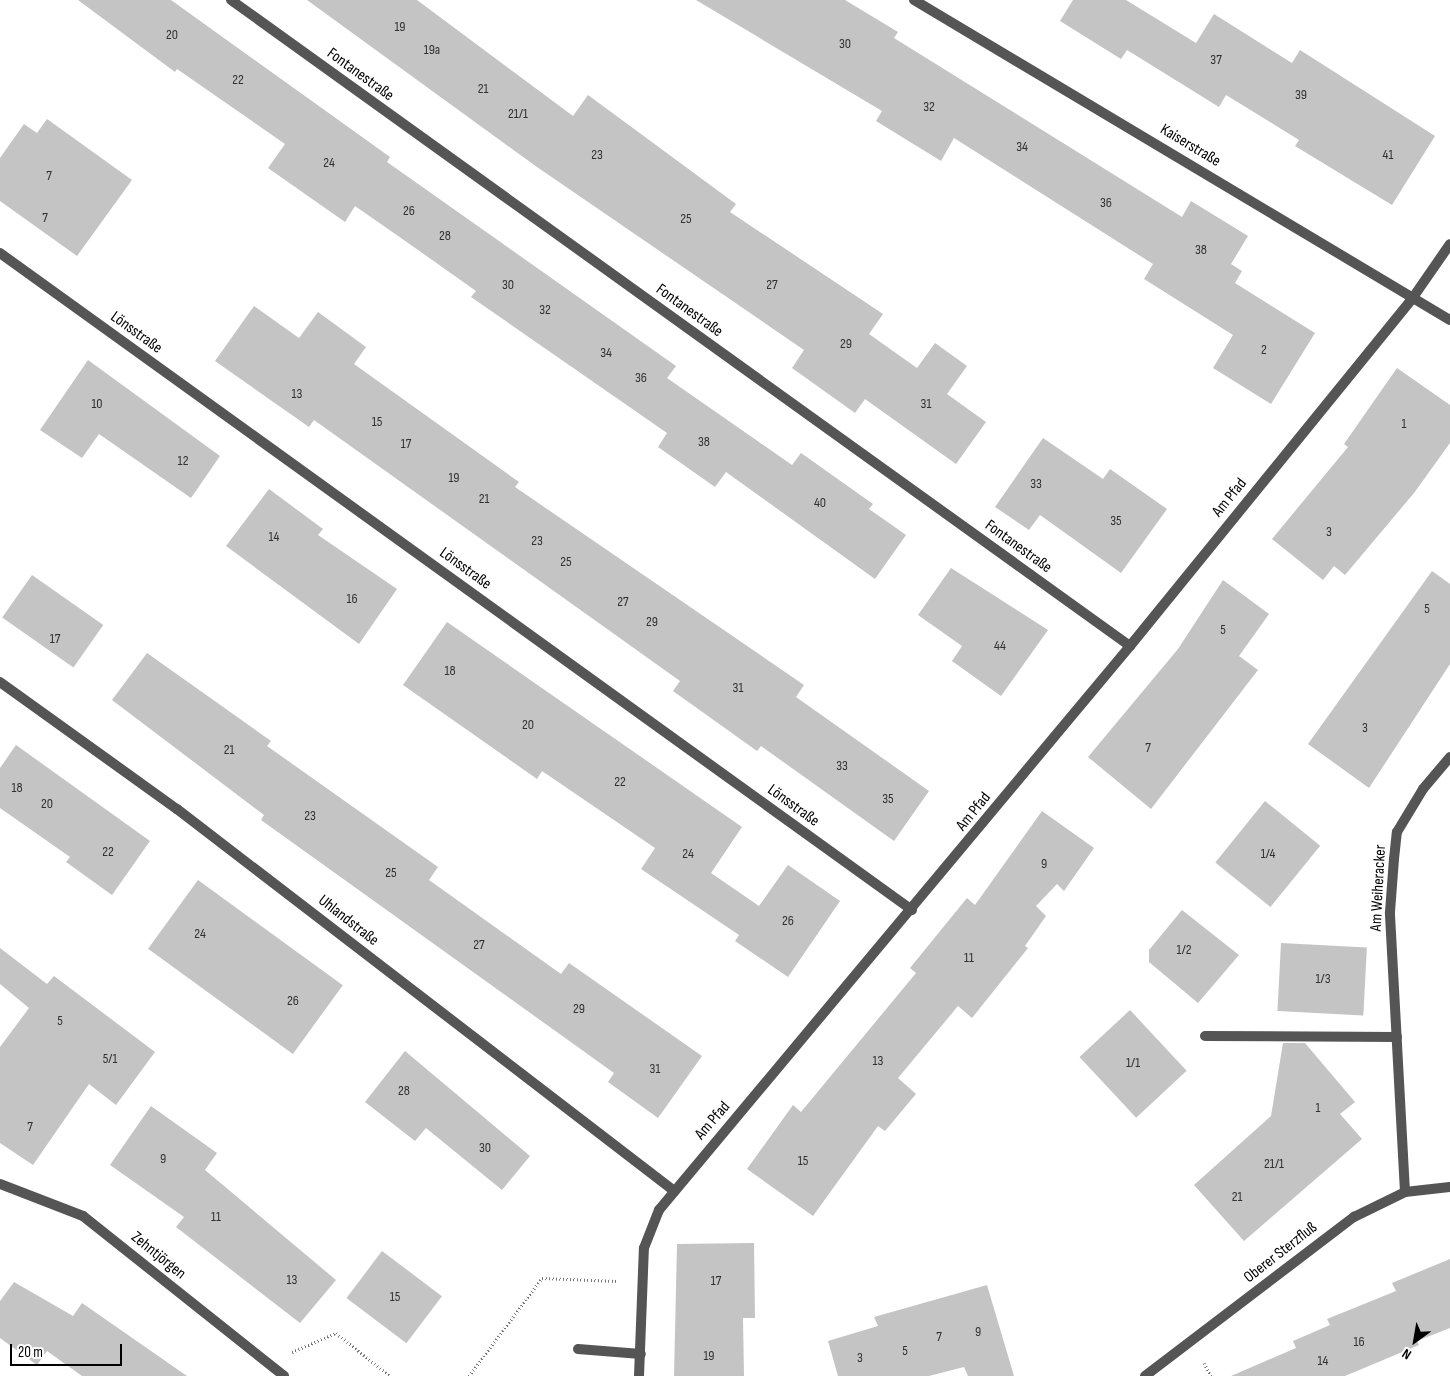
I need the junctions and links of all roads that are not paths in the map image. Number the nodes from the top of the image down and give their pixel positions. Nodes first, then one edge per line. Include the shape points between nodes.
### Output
1 (230, 0) edge
2 (914, 0) edge
3 (1450, 244) edge
4 (0, 253) edge
5 (1414, 296) junction
6 (1450, 320) edge
7 (1130, 646) junction
8 (0, 682) edge
9 (1450, 756) edge
10 (912, 910) junction
11 (1205, 1036) dead end
12 (1397, 1037) junction
13 (0, 1184) edge
14 (1450, 1186) edge
15 (674, 1190) junction
16 (1405, 1192) junction
17 (578, 1349) dead end
18 (641, 1354) junction
19 (284, 1376) edge
20 (640, 1376) edge
21 (1145, 1376) edge

1 - 7 street, Fontanestraße
2 - 5 street, Kaiserstraße
3 - 5 street, Am Pfad
4 - 10 street, Lönsstraße
5 - 6 street, Kaiserstraße
5 - 7 street, Am Pfad
7 - 10 street, Am Pfad
8 - 15 street, Uhlandstraße via 177,809
9 - 12 street, Am Weiheracker via 1423,789 1397,832 1390,912
10 - 15 street, Am Pfad
11 - 12 street
12 - 16 street, Am Weiheracker
13 - 19 street, Zehntjörgen via 83,1216
14 - 16 street, Oberer Sterzfluß
15 - 18 street, Am Pfad via 651,1226 641,1282
16 - 21 street, Oberer Sterzfluß via 1354,1217
17 - 18 street
18 - 20 street, Am Pfad

